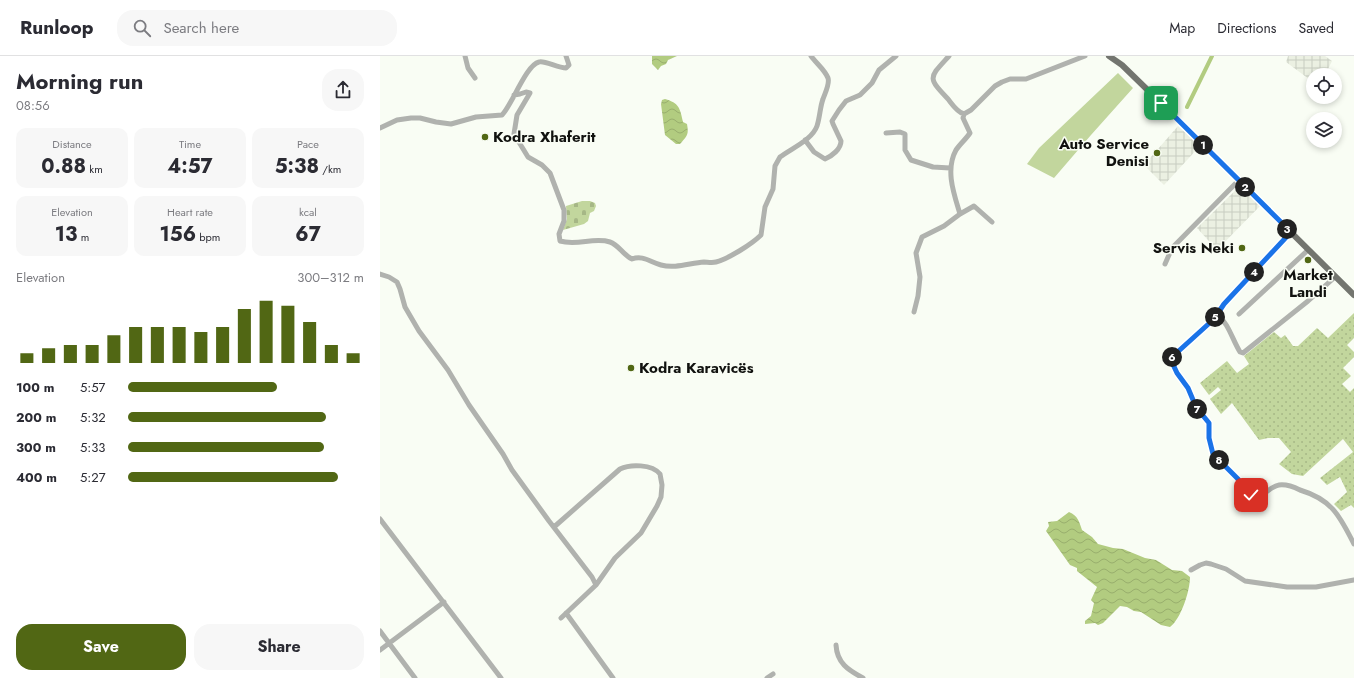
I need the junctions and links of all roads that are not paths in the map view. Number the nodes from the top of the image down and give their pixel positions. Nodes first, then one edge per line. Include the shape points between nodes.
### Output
1 (464, 56) edge
2 (566, 56) edge
3 (811, 56) edge
4 (896, 56) edge
5 (948, 56) edge
6 (1085, 56) edge
7 (1109, 56) edge
8 (475, 78) dead end
9 (514, 95) junction
10 (964, 114) junction
11 (380, 128) edge
12 (886, 133) dead end
13 (805, 140) junction
14 (950, 168) junction
15 (1238, 181) junction
16 (960, 214) junction
17 (992, 222) dead end
18 (1291, 232) junction
19 (1308, 250) junction
20 (1165, 264) dead end
21 (380, 274) edge
22 (1335, 277) junction
23 (1354, 295) edge
24 (914, 312) dead end
25 (1217, 314) junction
26 (1239, 314) dead end
27 (380, 519) edge
28 (554, 527) junction
29 (1354, 544) edge
30 (1191, 570) dead end
31 (1354, 580) edge
32 (596, 585) junction
33 (444, 602) junction
34 (566, 613) junction
35 (561, 618) dead end
36 (380, 631) edge
37 (389, 643) junction
38 (836, 645) dead end
39 (380, 650) edge
40 (774, 674) dead end
41 (416, 678) edge
42 (501, 678) edge
43 (613, 678) edge
44 (767, 678) edge
45 (863, 678) edge

1 - 8 street
2 - 9 street via 569,65 566,68 542,61 535,64
3 - 13 street via 828,78 828,82 817,126
4 - 13 street via 879,70 872,83 855,98 846,101 832,121 841,141 837,150 825,159 814,152
5 - 10 street via 936,70 934,83
6 - 10 street via 1026,79 1002,82 994,86
7 - 15 main road via 1122,65
9 - 11 street via 504,113 499,116 476,117 451,124 416,117 397,120
9 - 13 street via 530,93 517,115 514,134 528,157 550,173 564,210 564,221 558,234 560,241 574,244 606,241 617,246 632,259 643,258 671,267 715,262 757,239 761,235 766,207 773,189 777,161
10 - 14 street via 963,118 970,133 956,152
12 - 14 street via 905,134 905,150 911,160 933,167
14 - 16 street
15 - 18 main road
15 - 20 street via 1172,248
16 - 17 street via 974,206
16 - 24 street via 922,237 916,253 920,277
18 - 19 main road
18 - 25 street
19 - 22 main road
19 - 26 street
21 - 28 street via 397,282 405,307 419,331 448,370 512,470
22 - 23 main road
22 - 25 street via 1243,353
25 - 29 street via 1171,360 1196,407 1209,423 1213,454 1248,493 1255,496 1263,495 1270,488 1282,485 1304,490 1328,503 1345,526
27 - 33 street
28 - 32 street
28 - 32 street via 620,469 643,467 660,474 662,491 657,506 641,533 615,558
30 - 31 street via 1206,563 1226,569 1245,581 1287,588 1316,587
32 - 34 street
33 - 37 street
33 - 42 street
34 - 35 street
34 - 43 street
36 - 37 street
37 - 39 street
37 - 41 street
38 - 45 street via 836,652 843,665
40 - 44 street

